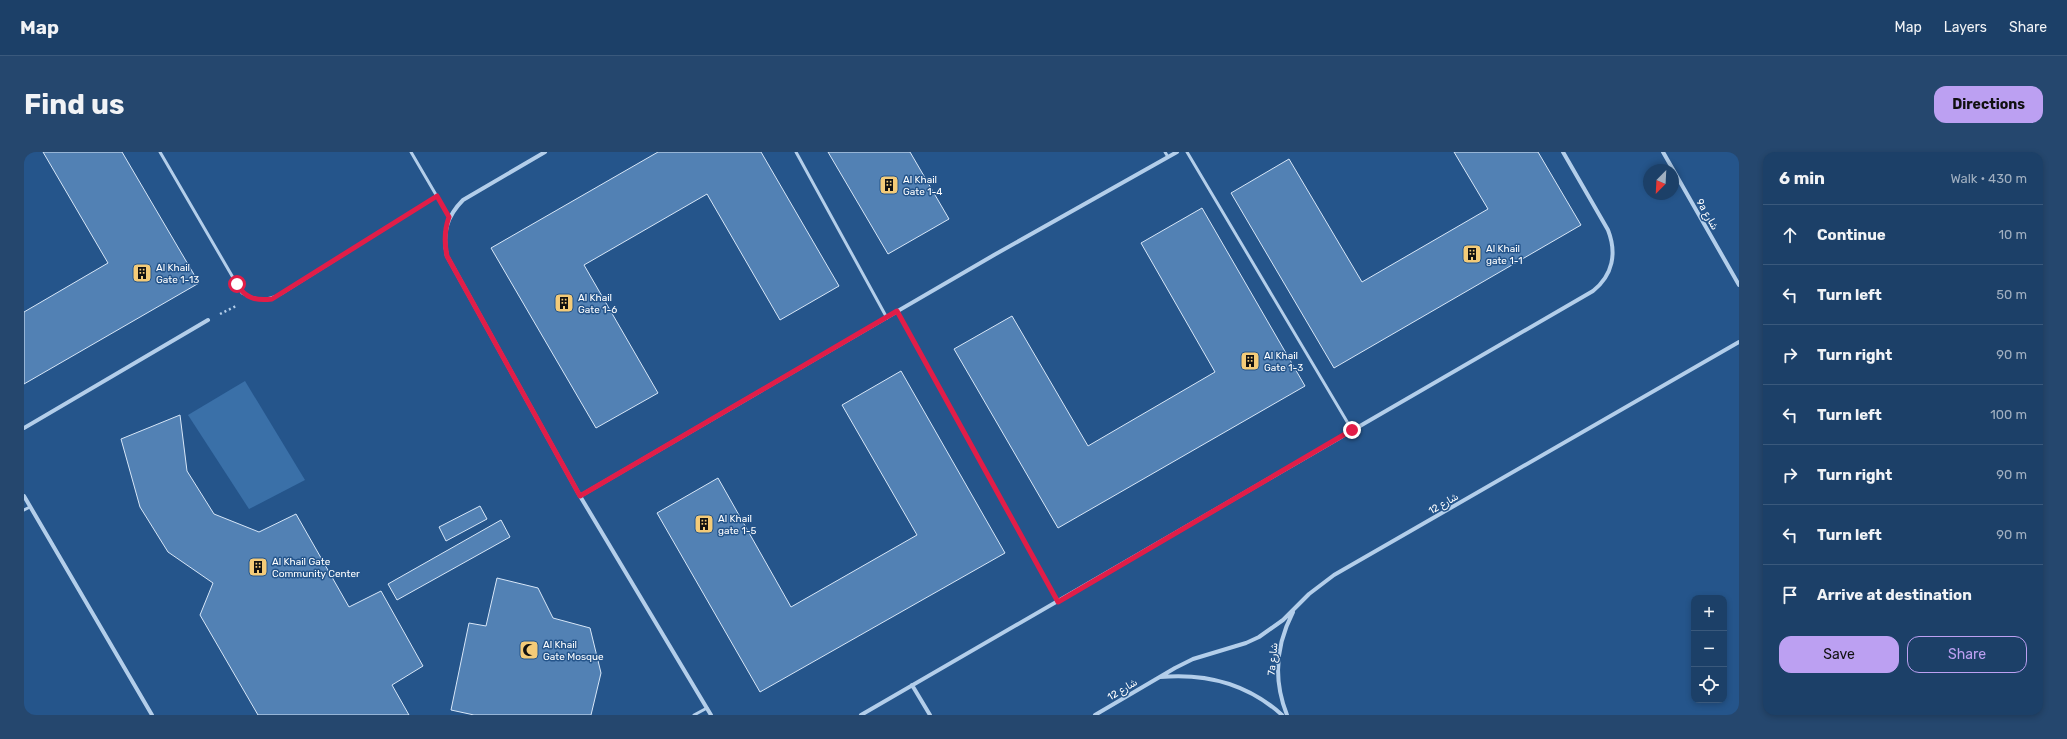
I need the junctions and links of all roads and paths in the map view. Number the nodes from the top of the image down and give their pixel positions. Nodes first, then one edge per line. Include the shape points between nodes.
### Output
1 (160, 152) edge
2 (411, 152) edge
3 (545, 152) edge
4 (796, 152) edge
5 (1165, 152) edge
6 (1177, 152) edge
7 (1188, 152) edge
8 (1563, 152) edge
9 (1663, 152) edge
10 (1168, 157) junction
11 (437, 196) junction
12 (449, 217) junction
13 (1739, 285) edge
14 (251, 298) junction
15 (897, 311) junction
16 (887, 318) junction
17 (208, 320) joint
18 (1739, 342) edge
19 (24, 428) edge
20 (1352, 430) junction
21 (24, 496) edge
22 (580, 496) junction
23 (30, 507) junction
24 (24, 510) edge
25 (1058, 602) junction
26 (1295, 606) junction
27 (1158, 678) junction
28 (912, 686) junction
29 (707, 708) junction
30 (152, 715) edge
31 (694, 715) edge
32 (711, 715) edge
33 (861, 715) edge
34 (930, 715) edge
35 (1095, 715) edge
36 (1282, 715) edge
37 (1287, 715) edge

1 - 14 lane via 242,293
2 - 11 lane
3 - 12 street via 463,200
4 - 16 lane
5 - 10 lane
6 - 10 street
7 - 20 lane
8 - 20 street via 1612,240 1612,263 1602,284
9 - 13 street, 9a شارع
10 - 15 street
11 - 12 lane
11 - 14 lane via 281,294 261,300
12 - 22 street via 444,236 447,256
14 - 17 path
15 - 16 street
15 - 25 lane
16 - 22 street
17 - 19 street
18 - 26 street, شارع 12 via 1334,575
20 - 25 street
21 - 23 street
22 - 29 street
23 - 24 lane
23 - 30 street
25 - 28 street
26 - 27 street, شارع 12 via 1283,620 1259,637 1193,659
26 - 37 street, 7a شارع via 1286,624 1277,664 1278,684
27 - 35 street, شارع 12
27 - 36 street, شارع 12 via 1179,676 1220,681 1258,697
28 - 33 street
28 - 34 street
29 - 31 lane
29 - 32 street

